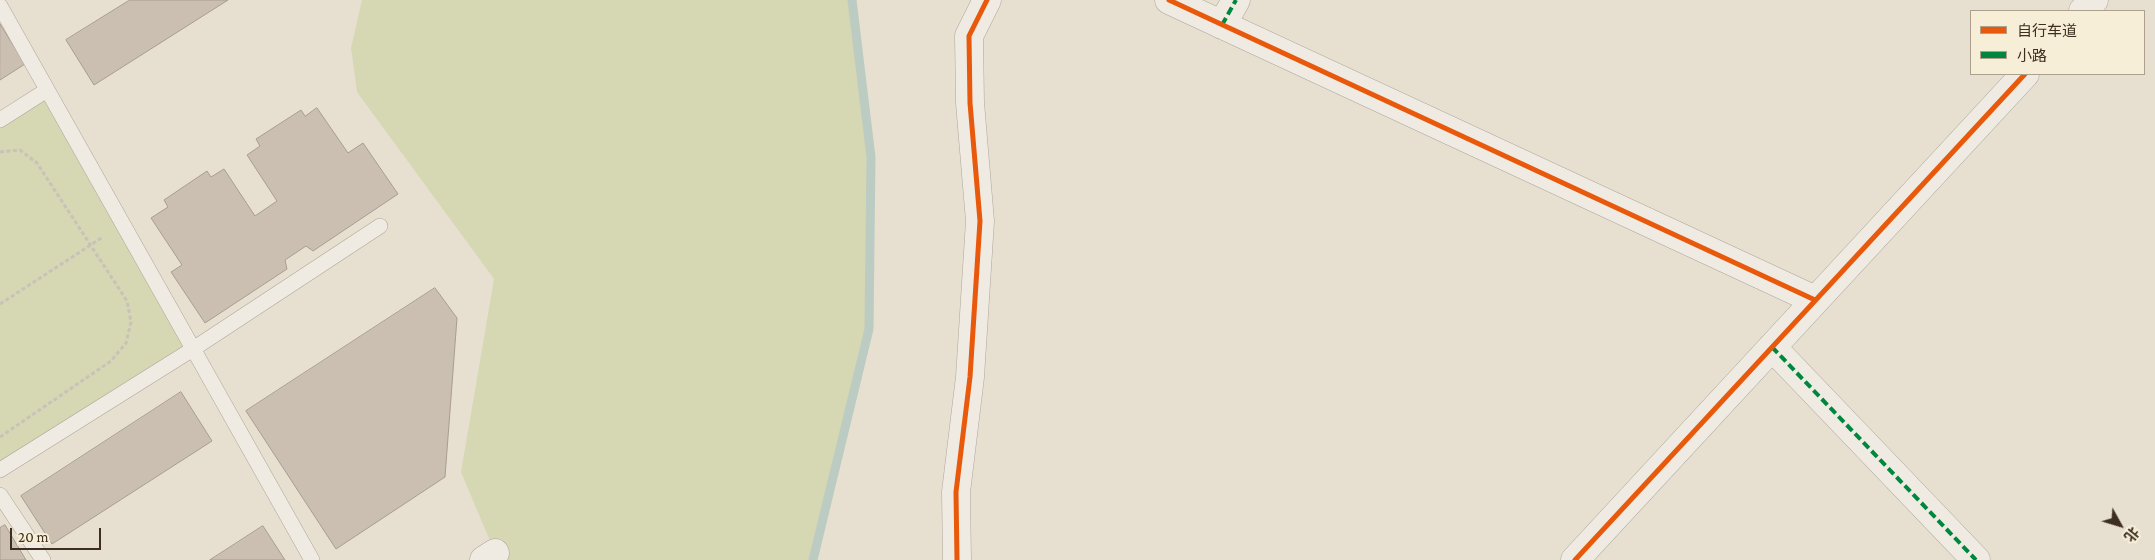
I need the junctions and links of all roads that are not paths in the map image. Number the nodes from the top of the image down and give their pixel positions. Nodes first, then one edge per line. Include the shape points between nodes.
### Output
1 (987, 0) edge
2 (1169, 0) edge
3 (1236, 0) edge
4 (2094, 0) edge
5 (0, 6) edge
6 (2084, 10) edge
7 (1222, 25) junction
8 (2024, 75) edge
9 (47, 90) junction
10 (0, 120) edge
11 (380, 226) dead end
12 (1815, 300) junction
13 (1772, 347) junction
14 (193, 349) junction
15 (0, 470) edge
16 (0, 495) edge
17 (43, 560) edge
18 (312, 560) edge
19 (957, 560) edge
20 (1575, 560) edge
21 (1976, 560) edge

1 - 19 street via 969,36 970,103 980,221 970,377 956,492
2 - 7 street
3 - 7 street
4 - 6 street
5 - 9 lane
7 - 12 street
8 - 12 street
9 - 10 lane
9 - 14 lane
11 - 14 lane
12 - 13 street
13 - 20 street
13 - 21 street
14 - 15 lane
14 - 18 lane
16 - 17 lane

